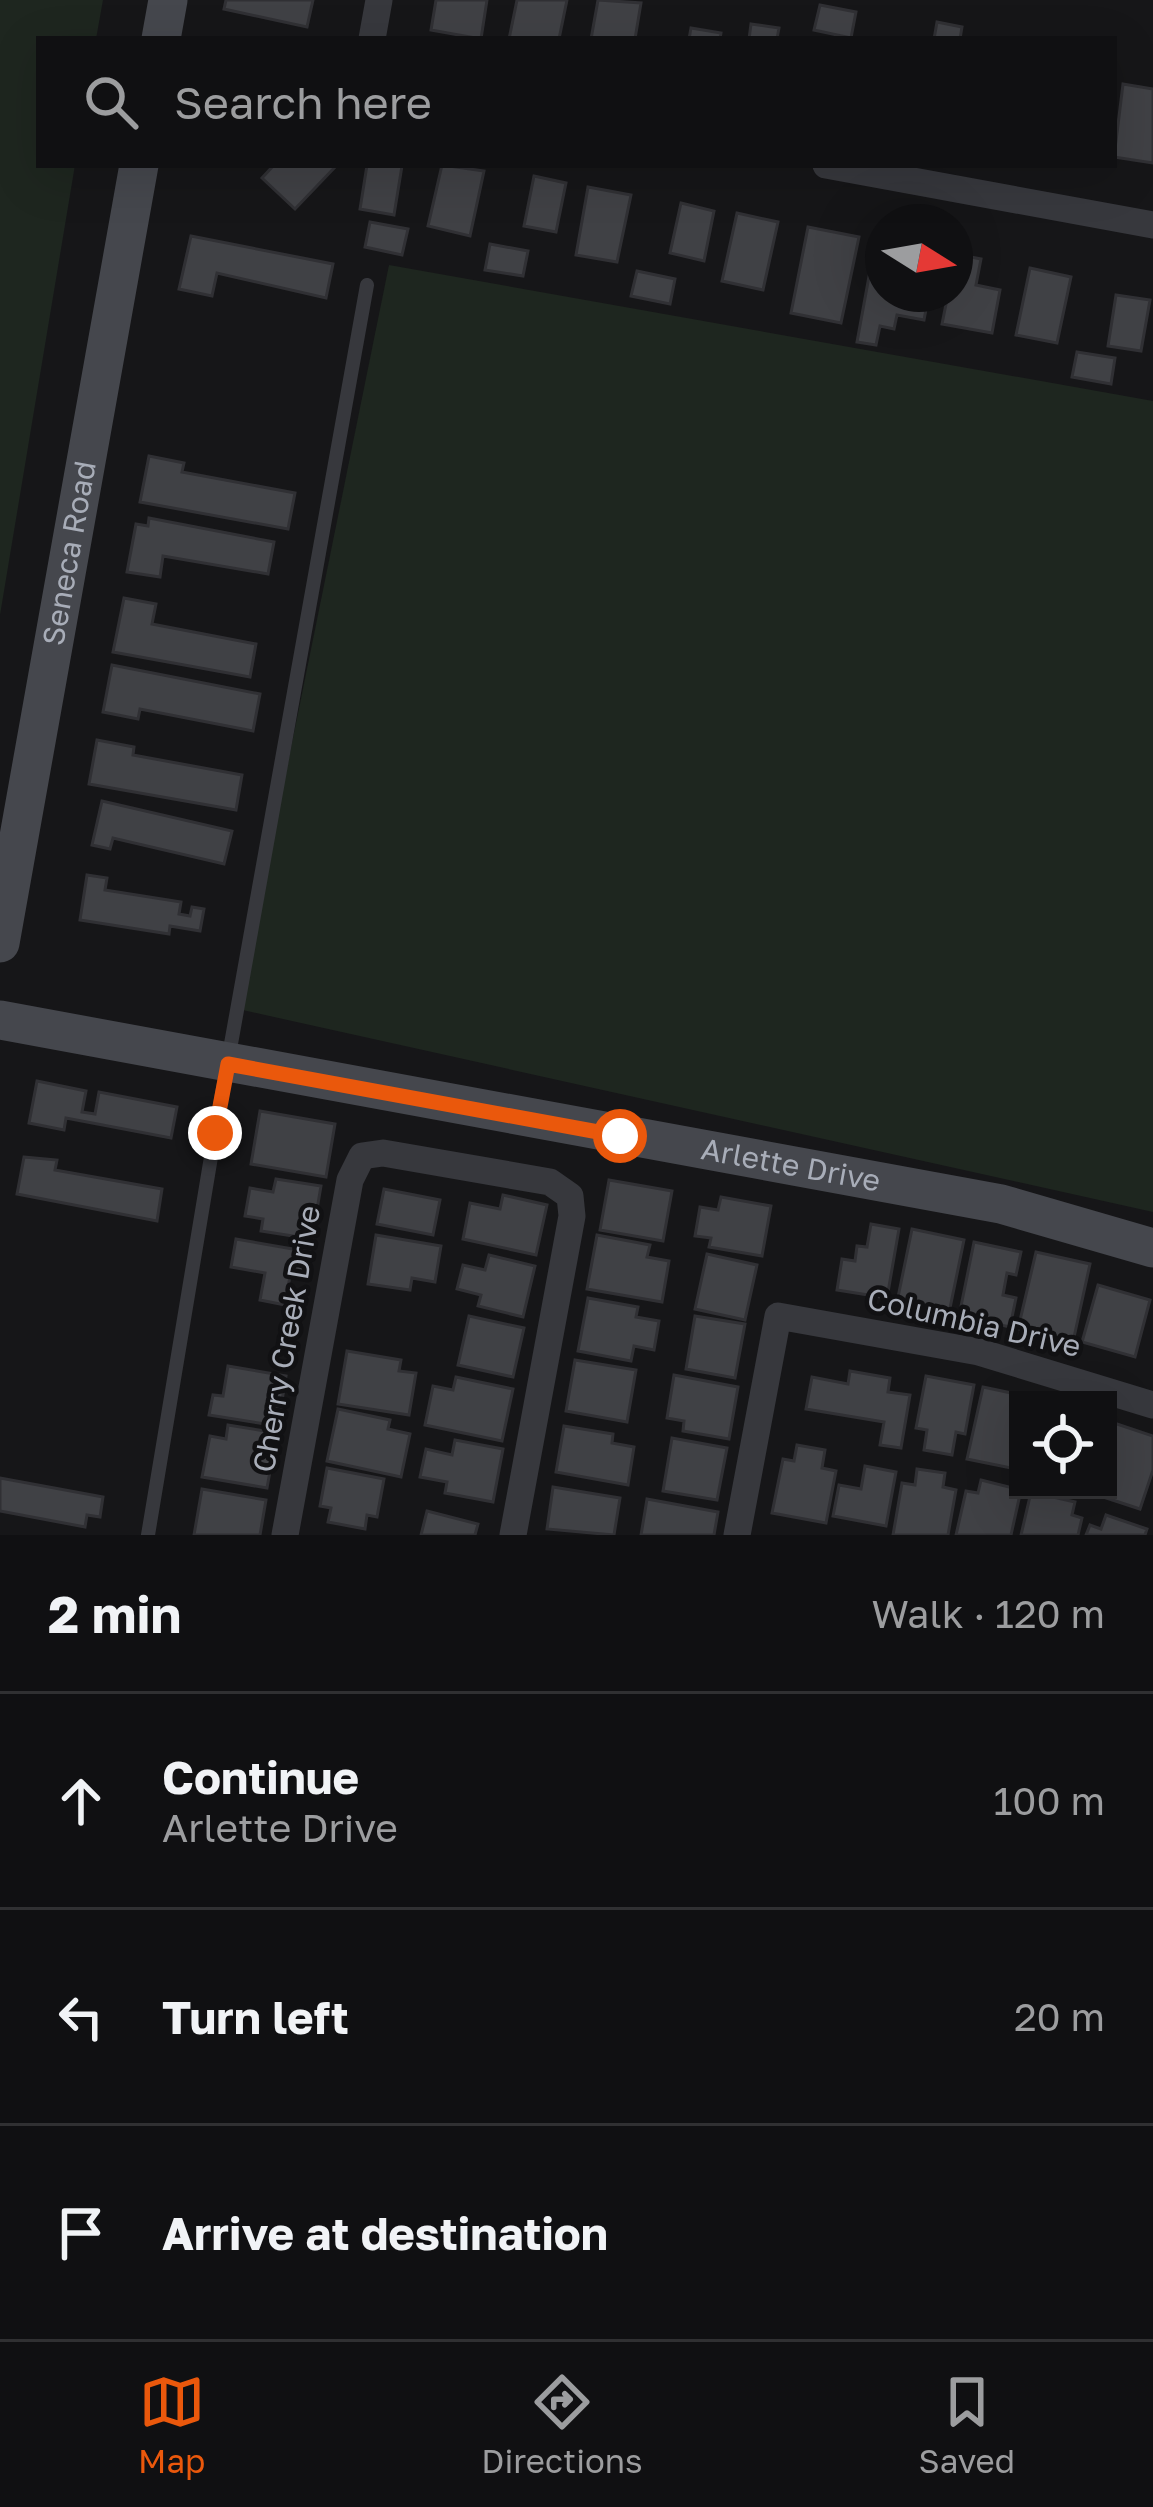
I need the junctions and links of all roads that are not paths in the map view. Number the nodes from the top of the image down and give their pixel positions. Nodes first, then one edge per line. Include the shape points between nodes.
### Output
1 (168, 0) edge
2 (379, 0) edge
3 (162, 36) edge
4 (373, 36) edge
5 (138, 168) edge
6 (842, 168) edge
7 (1153, 225) edge
8 (368, 285) dead end
9 (0, 943) edge
10 (0, 1020) edge
11 (228, 1064) junction
12 (1153, 1248) edge
13 (1153, 1405) edge
14 (148, 1535) edge
15 (285, 1535) edge
16 (513, 1535) edge
17 (737, 1535) edge

1 - 3 street
2 - 4 street
5 - 9 street, Seneca Road
6 - 7 street
8 - 11 lane
10 - 11 street, Arlette Drive
11 - 12 street, Arlette Drive via 1001,1204
11 - 14 lane
13 - 17 street, Columbia Drive via 979,1352 778,1316
15 - 16 street, Cherry Creek Drive via 350,1180 362,1156 383,1153 550,1182 570,1196

